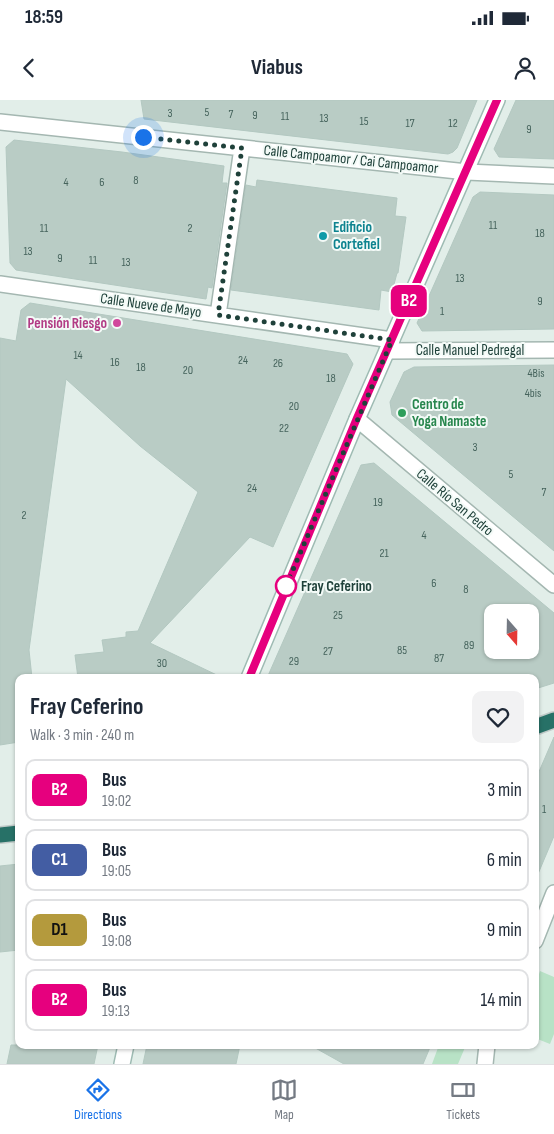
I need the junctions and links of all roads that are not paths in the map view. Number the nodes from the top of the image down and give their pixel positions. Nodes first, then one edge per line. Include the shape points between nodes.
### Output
1 (498, 100) edge
2 (0, 122) edge
3 (242, 148) junction
4 (467, 172) junction
5 (554, 176) edge
6 (0, 284) edge
7 (218, 315) junction
8 (389, 346) junction
9 (554, 350) edge
10 (357, 418) junction
11 (554, 585) edge
12 (251, 674) edge
13 (554, 720) edge
14 (539, 726) edge
15 (15, 833) edge
16 (0, 835) edge
17 (554, 893) edge
18 (539, 931) edge
19 (125, 1049) edge
20 (487, 1049) edge
21 (122, 1064) edge
22 (485, 1064) edge

1 - 4 street
2 - 3 street, Calle Campoamor / Cai Campoamor
3 - 4 street, Calle Campoamor / Cai Campoamor
3 - 7 street
4 - 5 street, Calle Campoamor / Cai Campoamor
4 - 8 street
6 - 7 street, Calle Nueve de Mayo
7 - 8 street, Calle Nueve de Mayo
8 - 9 street, Calle Manuel Pedregal
8 - 10 street
10 - 11 street, Calle Río San Pedro
10 - 12 street
13 - 14 highway
15 - 16 highway
17 - 18 street
19 - 21 street
20 - 22 street

